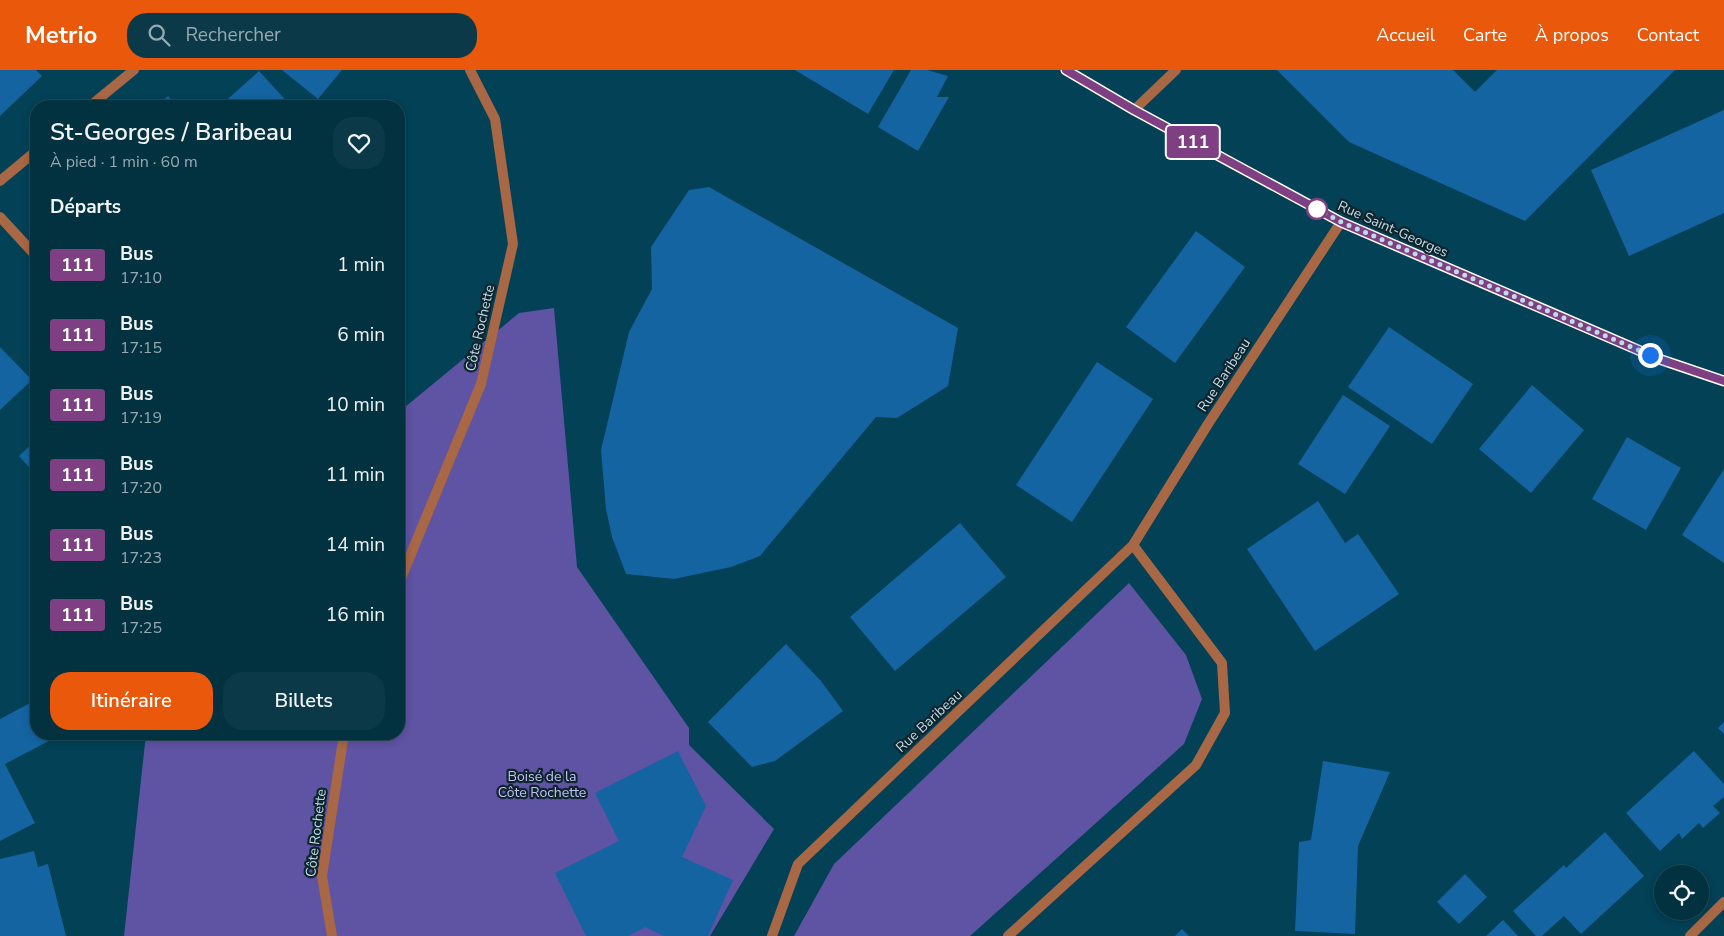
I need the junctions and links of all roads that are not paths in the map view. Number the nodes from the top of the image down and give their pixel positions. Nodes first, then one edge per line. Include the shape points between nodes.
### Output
1 (134, 70) edge
2 (470, 70) edge
3 (1066, 70) edge
4 (1176, 70) edge
5 (97, 100) edge
6 (1134, 110) junction
7 (30, 156) edge
8 (0, 181) edge
9 (0, 217) edge
10 (1341, 222) junction
11 (30, 250) edge
12 (1724, 381) edge
13 (1133, 545) junction
14 (405, 568) edge
15 (343, 740) edge
16 (1724, 902) edge
17 (332, 936) edge
18 (772, 936) edge
19 (1008, 936) edge
20 (1690, 936) edge

1 - 5 street
2 - 14 street, Côte Rochette via 495,119 513,244 481,384
3 - 6 street, Rue Saint-Georges
4 - 6 street
6 - 10 street, Rue Saint-Georges
7 - 8 street
9 - 11 street
10 - 12 street, Rue Saint-Georges via 1659,359
10 - 13 street, Rue Baribeau
13 - 18 street, Rue Baribeau via 798,864
13 - 19 street via 1222,663 1225,713 1196,765
15 - 17 street, Côte Rochette via 322,876
16 - 20 street

